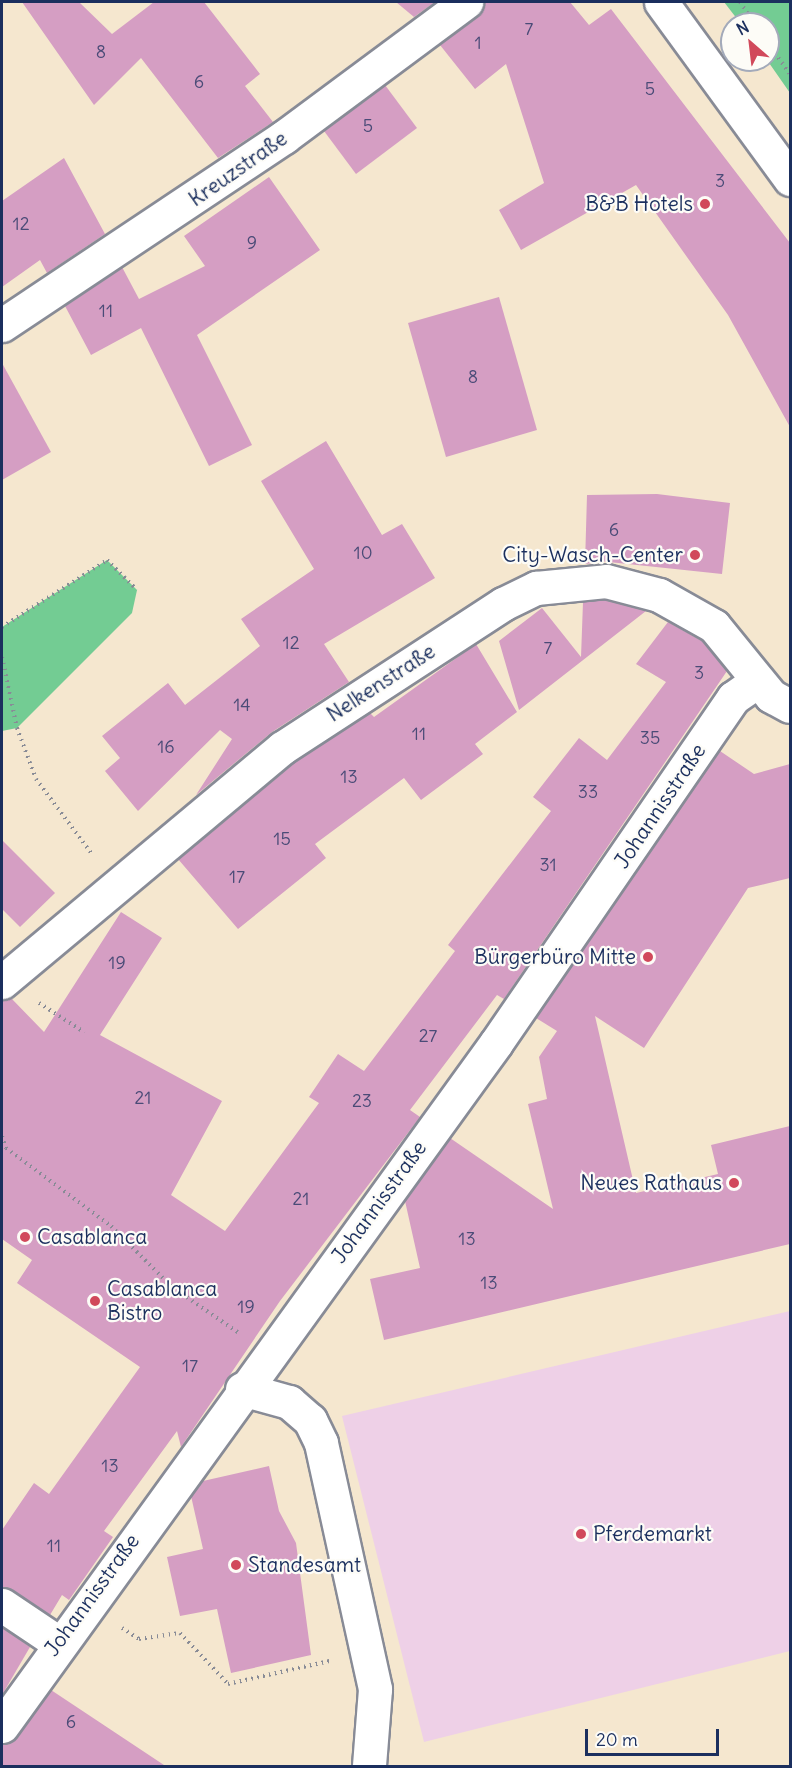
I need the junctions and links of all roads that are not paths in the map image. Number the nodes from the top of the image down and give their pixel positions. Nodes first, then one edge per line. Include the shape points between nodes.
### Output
1 (466, 2) edge
2 (661, 2) edge
3 (790, 179) edge
4 (2, 325) edge
5 (757, 681) junction
6 (790, 706) edge
7 (2, 981) edge
8 (242, 1389) junction
9 (2, 1605) edge
10 (57, 1642) junction
11 (2, 1726) edge
12 (369, 1767) edge

1 - 4 street, Kreuzstraße via 284,137
2 - 3 street
5 - 6 street, Nelkenstraße
5 - 7 street, Nelkenstraße via 714,626 659,595 606,581 536,588 503,603 282,748
5 - 8 street, Johannisstraße via 733,698 496,1043
8 - 10 street, Johannisstraße
8 - 12 street via 289,1402 317,1433 368,1653 376,1710
9 - 10 street
10 - 11 street, Johannisstraße

